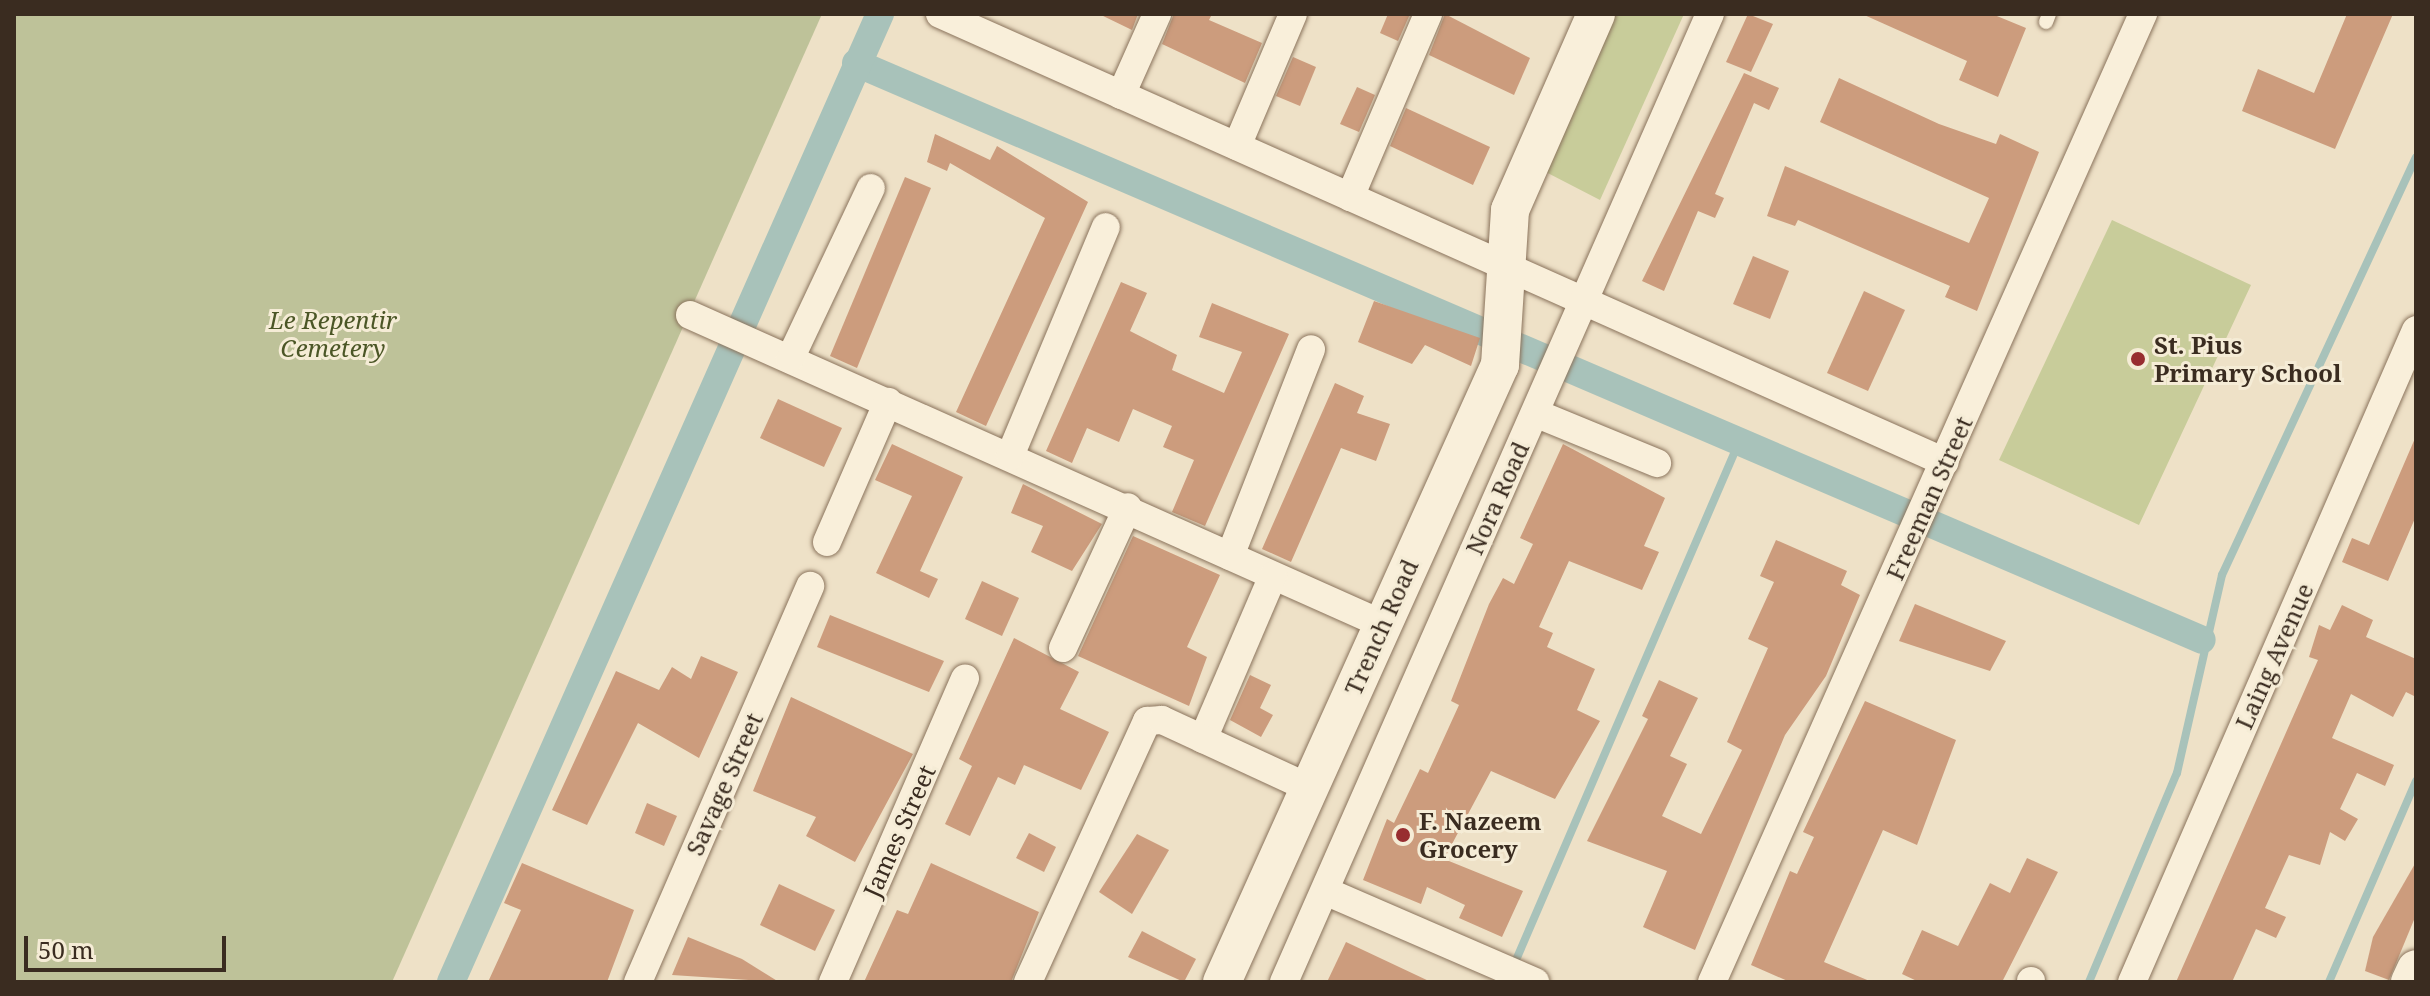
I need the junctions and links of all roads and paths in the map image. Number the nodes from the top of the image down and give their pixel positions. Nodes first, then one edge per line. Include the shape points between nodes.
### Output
1 (940, 14) edge
2 (1157, 14) edge
3 (1293, 14) edge
4 (1428, 14) edge
5 (1596, 14) edge
6 (1710, 14) edge
7 (2143, 14) edge
8 (1121, 95) junction
9 (1237, 146) junction
10 (871, 188) dead end
11 (1350, 197) junction
12 (1106, 227) dead end
13 (1506, 265) junction
14 (1584, 301) junction
15 (690, 315) dead end
16 (2416, 330) edge
17 (1311, 349) dead end
18 (790, 359) junction
19 (888, 402) junction
20 (1535, 413) junction
21 (1010, 456) junction
22 (1945, 462) junction
23 (1657, 463) dead end
24 (1128, 507) junction
25 (827, 542) dead end
26 (1230, 556) junction
27 (1273, 576) junction
28 (810, 586) dead end
29 (1382, 624) junction
30 (1063, 648) dead end
31 (965, 679) dead end
32 (1203, 739) junction
33 (1309, 788) junction
34 (1325, 891) junction
35 (2416, 969) edge
36 (638, 982) edge
37 (833, 982) edge
38 (1028, 982) edge
39 (1222, 982) edge
40 (1284, 982) edge
41 (1535, 982) edge
42 (1712, 982) edge
43 (2132, 982) edge
44 (2410, 982) edge

1 - 8 street
2 - 8 street
3 - 9 street
4 - 11 street
5 - 13 street, Trench Road via 1510,210
6 - 14 street, Nora Road
7 - 22 street, Freeman Street
8 - 9 street
9 - 11 street
10 - 18 street
11 - 13 street
12 - 21 street
13 - 14 street
13 - 29 street, Trench Road via 1500,365
14 - 20 street, Nora Road
14 - 22 street
15 - 18 street
16 - 43 street, Laing Avenue
17 - 26 street
18 - 19 street
19 - 21 street
19 - 25 street
20 - 23 street
20 - 34 street, Nora Road
21 - 24 street
22 - 42 street, Freeman Street
24 - 26 street
24 - 30 street
26 - 27 street
27 - 29 street
27 - 32 street
28 - 36 street, Savage Street
29 - 33 street, Trench Road
31 - 37 street, James Street
32 - 33 street
32 - 38 street via 1162,720 1139,728
33 - 39 street, Trench Road
34 - 40 street, Nora Road
34 - 41 street
35 - 44 street

